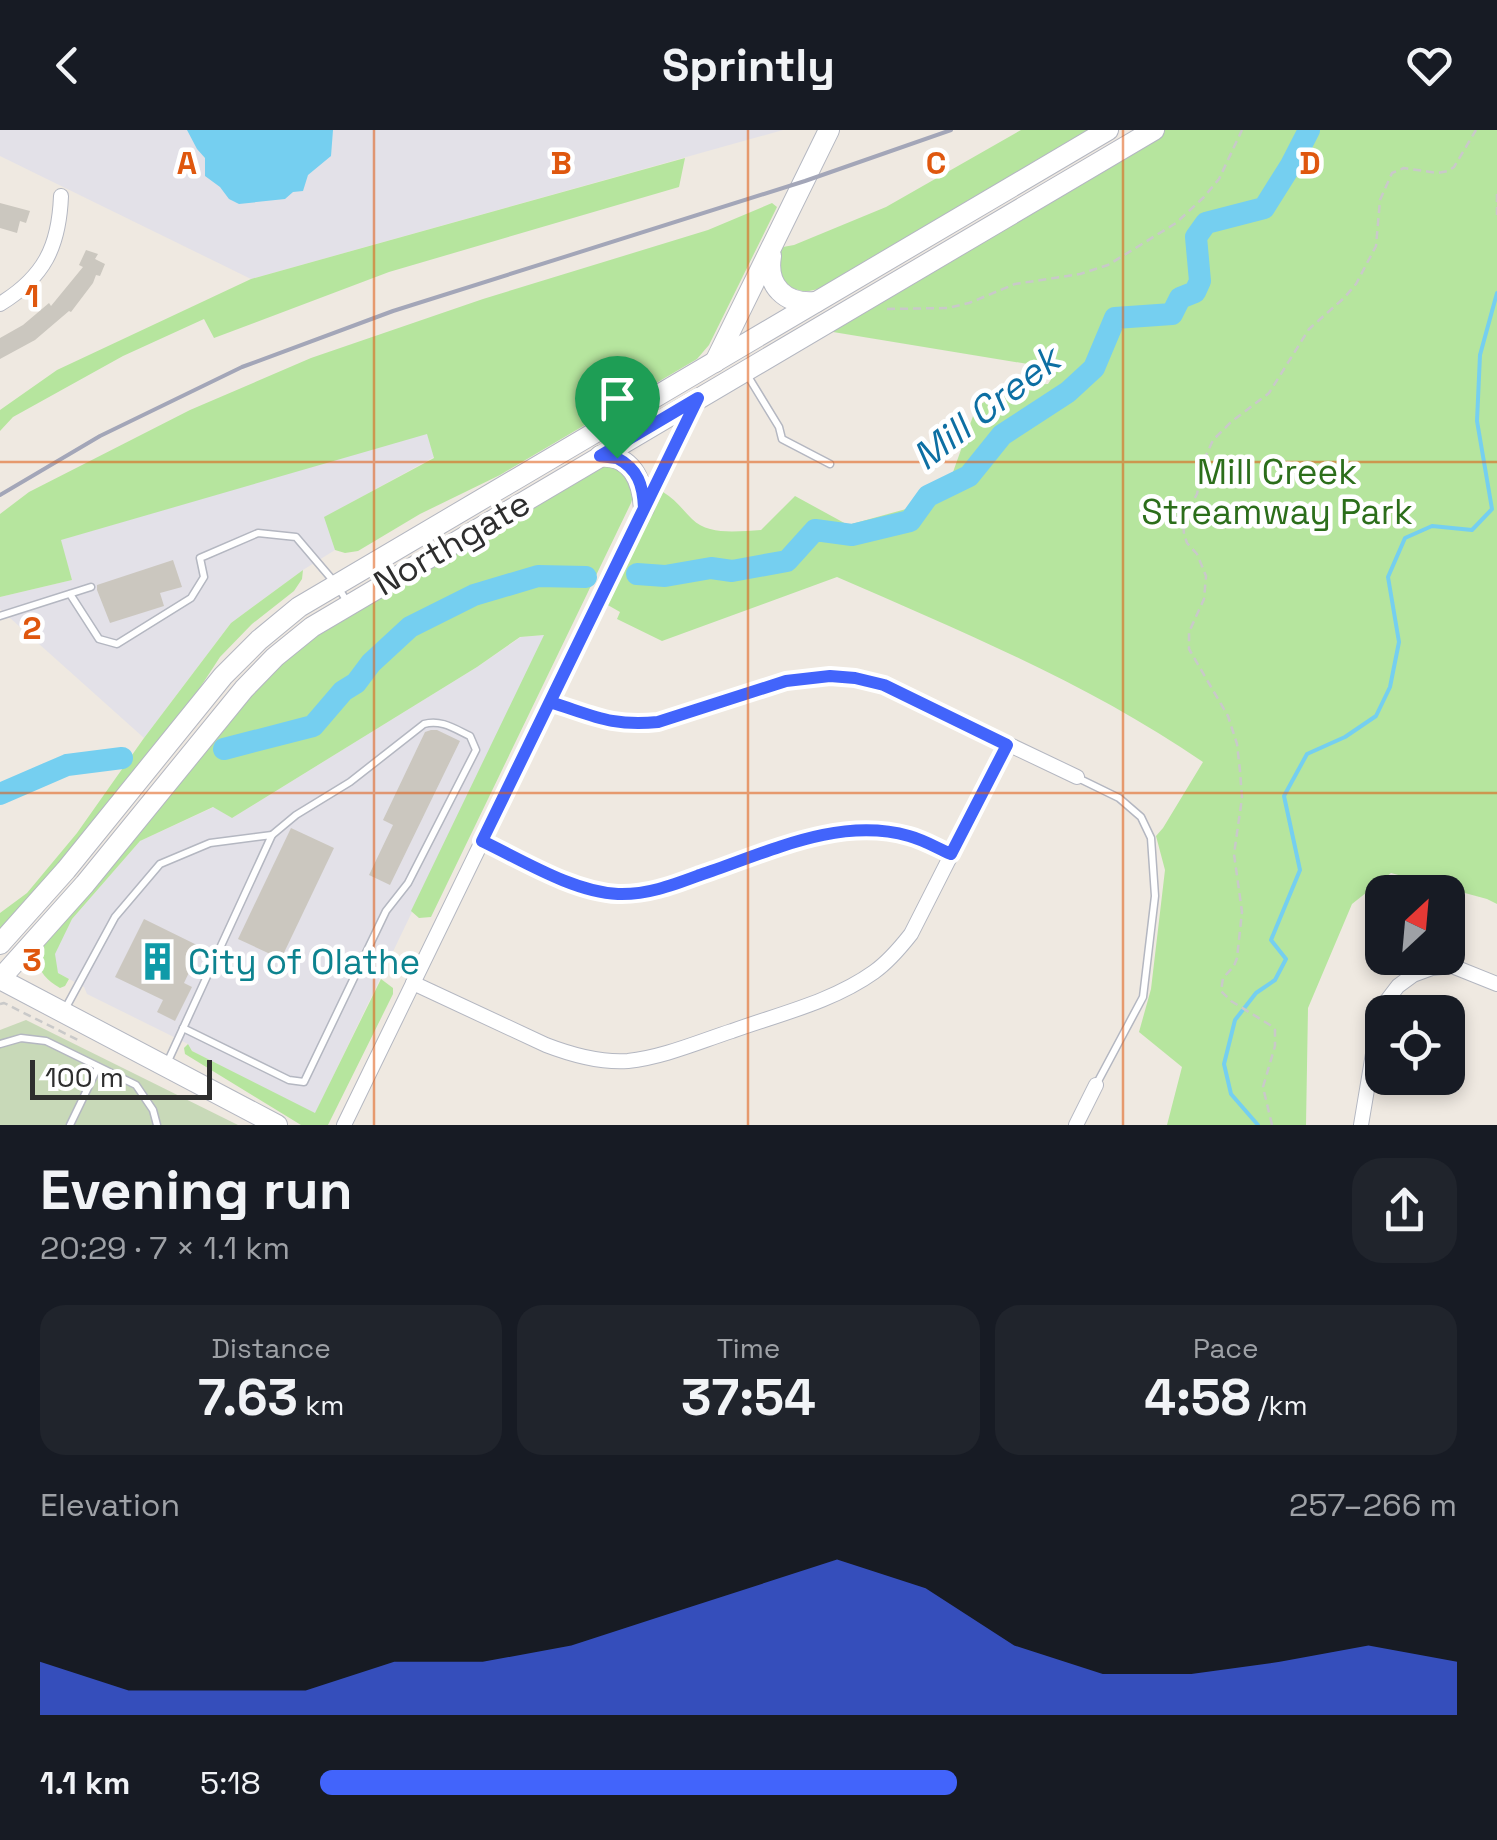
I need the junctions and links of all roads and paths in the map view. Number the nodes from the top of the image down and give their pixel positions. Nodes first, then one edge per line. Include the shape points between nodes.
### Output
1 (1108, 130) edge
2 (1154, 130) edge
3 (1242, 130) edge
4 (1476, 130) edge
5 (826, 136) edge
6 (1497, 194) edge
7 (62, 196) dead end
8 (1497, 220) edge
9 (772, 249) junction
10 (816, 302) junction
11 (0, 304) edge
12 (876, 306) dead end
13 (724, 356) junction
14 (744, 371) junction
15 (698, 398) junction
16 (600, 456) junction
17 (830, 464) dead end
18 (644, 508) junction
19 (1157, 516) dead end
20 (1183, 519) junction
21 (336, 584) junction
22 (91, 587) dead end
23 (70, 594) junction
24 (349, 604) junction
25 (0, 616) edge
26 (550, 702) junction
27 (1007, 745) junction
28 (1077, 777) joint
29 (272, 835) junction
30 (482, 841) junction
31 (951, 854) junction
32 (0, 944) edge
33 (0, 979) edge
34 (413, 983) junction
35 (1497, 984) edge
36 (63, 1012) junction
37 (183, 1028) junction
38 (0, 1044) edge
39 (165, 1066) junction
40 (98, 1067) junction
41 (1096, 1085) joint
42 (70, 1125) edge
43 (156, 1125) edge
44 (276, 1125) edge
45 (344, 1125) edge
46 (1076, 1125) edge
47 (1272, 1125) edge
48 (1361, 1125) edge

1 - 10 main road, Northgate
2 - 14 main road, Northgate
3 - 12 path via 1204,197 1108,264 1015,284 948,308
4 - 20 path via 1454,168 1392,173 1380,200 1376,246 1356,284 1309,330 1268,394 1213,440
5 - 9 main road
6 - 8 path
7 - 11 street via 43,266
9 - 10 main road via 769,272 777,288 793,300
9 - 13 main road
10 - 13 main road, Northgate
13 - 14 lane
13 - 15 main road
13 - 21 main road, Northgate
14 - 15 main road, Northgate
14 - 17 lane via 782,439
15 - 16 main road, Northgate
15 - 18 street
16 - 18 main road via 619,458 634,471
16 - 24 main road, Northgate
18 - 26 street
19 - 20 path
20 - 47 path via 1206,576 1188,649 1228,716 1240,771 1234,854 1242,912 1237,958 1221,985 1224,996 1270,1025 1276,1036 1263,1087
21 - 23 lane via 296,537 258,533 200,558 204,577 191,598 117,644 99,639
21 - 24 lane
21 - 32 main road, Northgate via 299,607 223,676
22 - 23 lane
23 - 25 lane
24 - 33 main road, Northgate via 312,627 244,689
26 - 27 street via 636,724 796,679 855,678 884,685
26 - 30 street
27 - 28 street
27 - 31 street
28 - 41 lane via 1141,817 1151,838 1154,877 1143,997
29 - 36 lane via 210,843 160,864 115,917
29 - 37 lane
29 - 37 lane via 424,724 446,724 470,736 476,750 408,883 386,911 304,1082
30 - 31 street via 568,881 624,894 662,888 828,833 882,830
30 - 34 street
31 - 34 street via 912,934 875,972 817,1001 641,1059 606,1061 564,1052
33 - 36 main road
34 - 45 street
35 - 48 street via 1452,966 1413,975 1398,986 1378,1024
36 - 39 main road
37 - 39 lane
38 - 40 lane via 46,1041
39 - 44 main road
40 - 42 lane
40 - 43 lane via 136,1085
41 - 46 street

